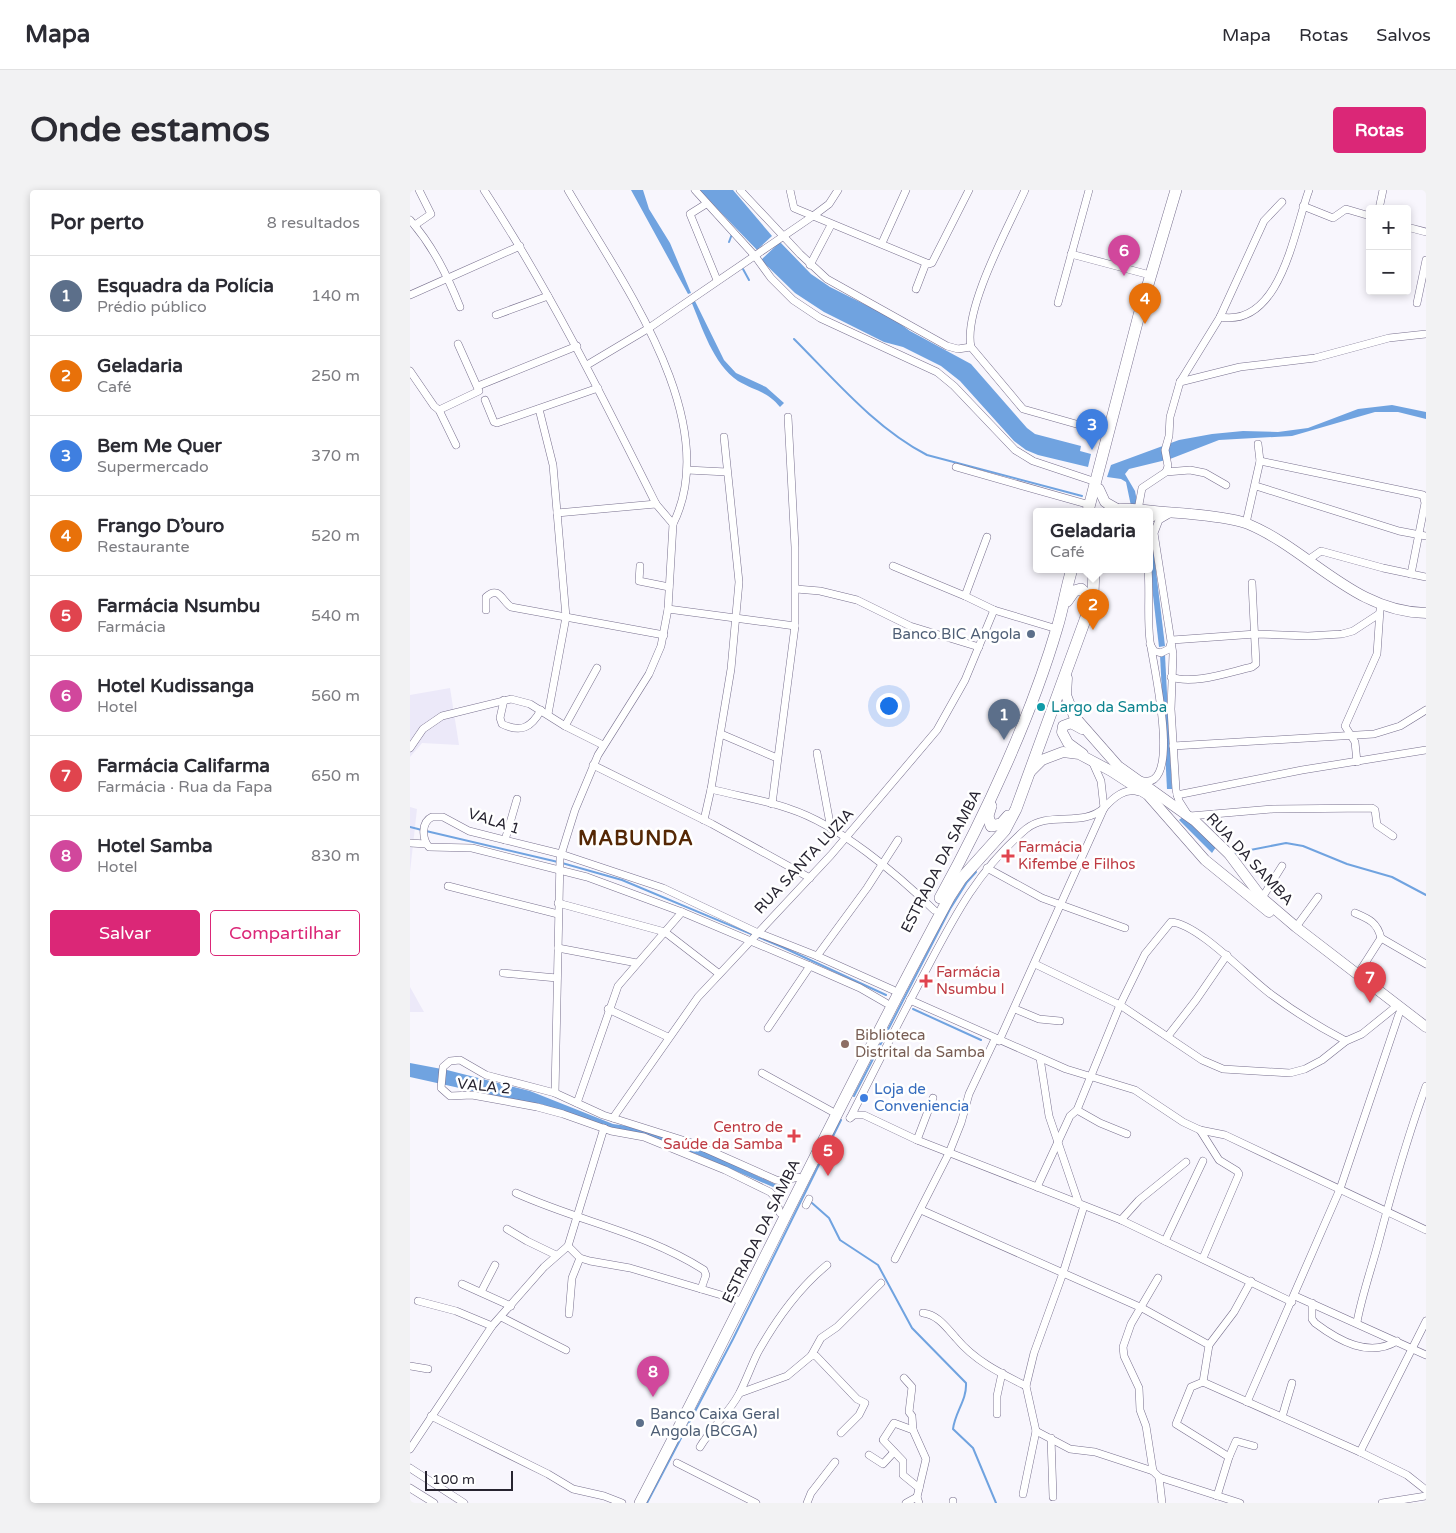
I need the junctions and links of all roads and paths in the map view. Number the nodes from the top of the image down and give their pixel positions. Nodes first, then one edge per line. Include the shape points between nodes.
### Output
1 (419, 190) edge
2 (484, 190) edge
3 (568, 190) edge
4 (695, 190) edge
5 (740, 190) edge
6 (790, 190) edge
7 (838, 190) edge
8 (906, 190) edge
9 (969, 190) edge
10 (1025, 190) edge
11 (1089, 190) edge
12 (1176, 190) edge
13 (1182, 190) edge
14 (1309, 190) edge
15 (1383, 190) edge
16 (1282, 202) dead end
17 (706, 204) junction
18 (1380, 205) edge
19 (1303, 206) junction
20 (1366, 215) edge
21 (813, 216) junction
22 (412, 222) edge
23 (831, 225) junction
24 (1411, 228) edge
25 (1426, 232) edge
26 (781, 237) junction
27 (882, 243) junction
28 (520, 246) junction
29 (1071, 254) junction
30 (756, 256) junction
31 (1426, 260) edge
32 (926, 263) junction
33 (810, 265) junction
34 (1150, 275) junction
35 (448, 278) junction
36 (716, 280) junction
37 (916, 289) dead end
38 (410, 295) edge
39 (548, 296) junction
40 (1417, 302) dead end
41 (1058, 303) dead end
42 (460, 307) dead end
43 (496, 315) dead end
44 (1220, 317) junction
45 (648, 328) junction
46 (1426, 334) edge
47 (458, 344) dead end
48 (577, 346) junction
49 (971, 347) junction
50 (587, 365) junction
51 (410, 372) edge
52 (1180, 382) junction
53 (478, 386) junction
54 (598, 388) junction
55 (485, 400) dead end
56 (539, 409) junction
57 (439, 410) junction
58 (788, 417) dead end
59 (1108, 433) junction
60 (724, 437) dead end
61 (1258, 444) dead end
62 (456, 445) dead end
63 (1104, 461) junction
64 (1260, 461) junction
65 (956, 466) dead end
66 (687, 470) junction
67 (727, 472) junction
68 (1166, 472) junction
69 (1098, 481) junction
70 (1226, 485) dead end
71 (1256, 486) junction
72 (656, 504) junction
73 (1088, 508) edge
74 (1091, 508) edge
75 (1116, 508) edge
76 (1135, 508) edge
77 (1153, 512) edge
78 (1164, 512) junction
79 (1178, 512) junction
80 (557, 513) junction
81 (1153, 518) edge
82 (1246, 523) junction
83 (673, 524) junction
84 (1423, 535) edge
85 (987, 537) dead end
86 (1308, 560) junction
87 (640, 566) dead end
88 (893, 566) dead end
89 (1071, 573) edge
90 (1094, 573) edge
91 (1148, 573) edge
92 (1412, 574) junction
93 (1426, 576) edge
94 (1252, 583) dead end
95 (669, 587) junction
96 (796, 590) junction
97 (965, 596) junction
98 (668, 609) junction
99 (486, 610) dead end
100 (994, 610) junction
101 (1380, 610) junction
102 (1426, 613) edge
103 (1061, 614) junction
104 (566, 617) junction
105 (736, 620) junction
106 (1085, 620) junction
107 (795, 626) junction
108 (1057, 629) junction
109 (1256, 634) junction
110 (664, 635) junction
111 (1172, 640) junction
112 (1150, 644) junction
113 (979, 647) junction
114 (596, 668) dead end
115 (1068, 669) junction
116 (1171, 676) junction
117 (504, 700) junction
118 (1426, 710) edge
119 (544, 712) junction
120 (565, 726) junction
121 (721, 734) junction
122 (1349, 735) junction
123 (603, 744) junction
124 (1097, 744) junction
125 (1173, 746) junction
126 (410, 748) edge
127 (1426, 750) edge
128 (817, 753) dead end
129 (777, 758) junction
130 (1092, 760) junction
131 (1357, 762) junction
132 (593, 765) junction
133 (1030, 773) junction
134 (1133, 777) junction
135 (995, 787) junction
136 (711, 789) junction
137 (1177, 795) junction
138 (1020, 798) junction
139 (517, 799) dead end
140 (1152, 800) junction
141 (772, 804) junction
142 (1104, 808) junction
143 (1192, 819) junction
144 (704, 820) junction
145 (831, 829) junction
146 (1393, 836) dead end
147 (844, 838) junction
148 (1213, 839) junction
149 (505, 840) junction
150 (898, 840) dead end
151 (410, 844) edge
152 (426, 844) junction
153 (1199, 855) junction
154 (560, 856) junction
155 (882, 865) junction
156 (1282, 866) dead end
157 (558, 868) junction
158 (987, 868) junction
159 (810, 878) junction
160 (448, 886) dead end
161 (1318, 897) dead end
162 (1262, 898) junction
163 (558, 904) junction
164 (1061, 906) junction
165 (934, 910) junction
166 (682, 912) junction
167 (1355, 913) dead end
168 (558, 914) junction
169 (1296, 927) junction
170 (1125, 928) dead end
171 (665, 932) junction
172 (752, 937) junction
173 (1381, 938) junction
174 (558, 948) junction
175 (1227, 955) junction
176 (818, 956) junction
177 (637, 963) junction
178 (1035, 964) junction
179 (1426, 964) edge
180 (810, 966) junction
181 (503, 973) dead end
182 (718, 973) junction
183 (1358, 974) junction
184 (557, 978) junction
185 (893, 990) junction
186 (910, 1000) junction
187 (886, 1003) junction
188 (1120, 1005) junction
189 (608, 1009) junction
190 (1015, 1009) junction
191 (1396, 1011) junction
192 (1421, 1019) edge
193 (1060, 1021) dead end
194 (768, 1028) dead end
195 (1426, 1028) edge
196 (1426, 1034) edge
197 (1168, 1036) junction
198 (668, 1037) junction
199 (997, 1040) junction
200 (1346, 1041) junction
201 (1040, 1058) junction
202 (762, 1073) dead end
203 (1090, 1078) junction
204 (1426, 1087) edge
205 (555, 1093) junction
206 (933, 1098) dead end
207 (859, 1099) junction
208 (577, 1104) junction
209 (831, 1110) junction
210 (1077, 1110) junction
211 (864, 1115) junction
212 (613, 1118) junction
213 (604, 1128) junction
214 (1200, 1130) junction
215 (1127, 1134) dead end
216 (917, 1140) junction
217 (1057, 1142) junction
218 (949, 1152) junction
219 (1204, 1161) dead end
220 (1186, 1162) dead end
221 (798, 1177) junction
222 (1037, 1187) junction
223 (1340, 1189) junction
224 (516, 1193) dead end
225 (1081, 1205) junction
226 (921, 1210) junction
227 (1385, 1211) junction
228 (780, 1213) junction
229 (576, 1217) junction
230 (1121, 1220) junction
231 (507, 1229) dead end
232 (1426, 1230) edge
233 (1165, 1241) junction
234 (568, 1246) junction
235 (556, 1255) junction
236 (580, 1258) junction
237 (1203, 1258) junction
238 (895, 1259) dead end
239 (495, 1265) dead end
240 (827, 1265) dead end
241 (1063, 1273) junction
242 (1158, 1278) dead end
243 (1250, 1281) junction
244 (881, 1283) dead end
245 (462, 1284) dead end
246 (701, 1289) junction
247 (481, 1292) junction
248 (1294, 1299) junction
249 (738, 1300) junction
250 (418, 1301) dead end
251 (1312, 1303) junction
252 (511, 1306) junction
253 (1142, 1308) junction
254 (923, 1313) dead end
255 (568, 1314) dead end
256 (501, 1317) junction
257 (1426, 1321) edge
258 (1357, 1322) junction
259 (492, 1326) junction
260 (1397, 1341) junction
261 (1209, 1345) junction
262 (1412, 1348) junction
263 (566, 1350) dead end
264 (1426, 1355) edge
265 (811, 1356) junction
266 (410, 1366) edge
267 (428, 1369) dead end
268 (1002, 1373) junction
269 (904, 1378) dead end
270 (1203, 1382) junction
271 (1292, 1383) dead end
272 (1026, 1386) junction
273 (740, 1393) junction
274 (1247, 1402) junction
275 (997, 1414) dead end
276 (431, 1416) junction
277 (1282, 1418) junction
278 (913, 1430) junction
279 (1036, 1431) junction
280 (841, 1432) dead end
281 (1052, 1438) junction
282 (1254, 1446) dead end
283 (700, 1447) dead end
284 (410, 1449) edge
285 (894, 1452) junction
286 (1360, 1452) junction
287 (870, 1455) dead end
288 (1229, 1457) junction
289 (835, 1462) dead end
290 (677, 1463) dead end
291 (410, 1468) edge
292 (1153, 1471) junction
293 (1159, 1477) junction
294 (410, 1488) edge
295 (919, 1488) junction
296 (1426, 1490) edge
297 (1023, 1494) dead end
298 (1217, 1496) junction
299 (1053, 1497) dead end
300 (918, 1500) edge
301 (434, 1503) edge
302 (464, 1503) edge
303 (622, 1503) edge
304 (633, 1503) edge
305 (640, 1503) edge
306 (756, 1503) edge
307 (808, 1503) edge
308 (906, 1503) edge
309 (1162, 1503) edge
310 (1240, 1503) edge
311 (1382, 1503) edge

1 - 22 street via 431,214
2 - 28 street
3 - 45 street
4 - 17 street
5 - 26 street
6 - 21 street via 794,208
7 - 21 street via 829,204
8 - 27 street
9 - 32 street via 932,263
10 - 49 street via 976,304
11 - 29 street
12 - 34 main road
13 - 63 main road
14 - 19 street
15 - 18 street
16 - 44 street via 1264,221
17 - 30 street
17 - 36 street via 690,214
19 - 20 street via 1333,218 1346,209
19 - 44 street via 1290,251 1274,289 1252,312 1236,318
21 - 23 street
21 - 26 street
22 - 35 street via 428,242
23 - 27 street
23 - 33 street
24 - 25 street
26 - 30 street
26 - 33 street
27 - 32 street
28 - 35 street
28 - 39 street
29 - 34 street
29 - 41 street
30 - 36 street
30 - 69 street via 771,278 793,300 820,318 937,372 1015,450 1033,462
31 - 40 street
32 - 37 street
33 - 49 street via 844,291 947,346 958,349
34 - 59 main road
35 - 38 street
35 - 42 street
36 - 45 street
39 - 43 street
39 - 48 street
44 - 52 street
45 - 50 street
45 - 66 street via 684,418
46 - 52 street via 1390,338 1315,358 1240,367
47 - 53 street
48 - 50 street
48 - 53 street
49 - 59 street via 1023,409
50 - 54 street
51 - 57 street
52 - 68 street via 1170,417
53 - 57 street via 478,392
54 - 56 street
54 - 72 street
55 - 56 street via 495,423
56 - 80 street via 551,451
57 - 62 street
58 - 96 street
59 - 63 main road
60 - 67 street
61 - 64 street
63 - 69 main road
64 - 71 street
64 - 84 street via 1423,495 1426,503
65 - 73 street
66 - 67 street
66 - 83 street via 683,498
67 - 105 street via 739,582
68 - 70 street via 1199,471
68 - 76 street via 1142,488
69 - 74 main road
69 - 75 main road via 1105,502
71 - 82 street
71 - 84 street via 1399,531
72 - 80 street
72 - 83 street
77 - 78 main road
78 - 79 main road
78 - 81 street
79 - 82 main road
79 - 111 street via 1163,516 1154,533
80 - 104 street
82 - 86 main road
83 - 95 street
84 - 92 street
85 - 97 street
86 - 92 street via 1321,551
86 - 101 main road
87 - 95 street via 639,581
88 - 97 street
89 - 103 main road, ESTRADA DA SAMBA
90 - 106 main road, ESTRADA DA SAMBA via 1093,594
91 - 112 street
92 - 93 street
94 - 109 street
95 - 98 street
96 - 107 street
96 - 113 street via 820,591 857,600 910,626
97 - 100 street
98 - 105 street
98 - 110 street
99 - 104 street via 486,597 496,592 510,607
100 - 108 street
100 - 113 street, RUA SANTA LUZIA
101 - 102 main road
101 - 109 street via 1353,632 1308,636
101 - 122 street via 1378,649 1346,723
103 - 106 main road via 1074,591 1081,589 1086,594
103 - 108 main road, ESTRADA DA SAMBA
104 - 110 street
104 - 119 street
105 - 107 street
105 - 121 street
106 - 115 main road, ESTRADA DA SAMBA
107 - 129 street
108 - 135 main road, ESTRADA DA SAMBA
109 - 111 street
109 - 116 street via 1257,659 1252,667 1195,678
110 - 123 street via 649,674
111 - 112 street via 1164,653 1154,651
111 - 116 street
112 - 134 street via 1160,713 1163,765 1155,779 1143,781
113 - 147 street, RUA SANTA LUZIA via 953,705 937,730
114 - 120 street
115 - 124 main road, RUA DA SAMBA via 1065,686 1070,708
115 - 133 main road, ESTRADA DA SAMBA
116 - 125 street
117 - 119 street via 519,700
117 - 119 street via 500,718 502,724 511,728 529,727
117 - 126 street via 442,716 423,729
118 - 122 street via 1387,731
119 - 120 street
120 - 123 street
121 - 129 street
121 - 136 street
122 - 125 street
122 - 131 street via 1355,742
123 - 132 street
124 - 130 main road via 1075,724 1064,726 1064,738
124 - 134 main road, RUA DA SAMBA
125 - 137 street
127 - 131 street
128 - 145 street
129 - 141 street
130 - 133 main road via 1073,753 1058,753 1042,760
130 - 140 main road
130 - 142 street via 1101,782
131 - 137 street
132 - 144 street
132 - 154 street
133 - 138 main road, ESTRADA DA SAMBA
134 - 143 main road, RUA DA SAMBA
135 - 138 main road via 988,816 991,826 1002,824
135 - 165 main road, ESTRADA DA SAMBA
136 - 141 street
136 - 144 street
137 - 143 street via 1182,808
138 - 305 main road, ESTRADA DA SAMBA via 1004,830 961,879 942,912 869,1049
139 - 149 street
140 - 142 street via 1141,792 1127,791
140 - 153 main road
141 - 145 street
142 - 158 street via 1086,819 1036,822
142 - 164 street
143 - 146 street via 1273,809 1372,808 1377,825
143 - 148 main road, RUA DA SAMBA
144 - 159 street
145 - 147 street
147 - 155 street
147 - 159 street, RUA SANTA LUZIA
148 - 153 main road via 1224,853 1224,864 1213,865
148 - 162 main road, RUA DA SAMBA via 1229,854
149 - 152 street, VALA 1 via 469,831 443,817 432,817 425,825
149 - 154 street, VALA 1
150 - 155 street
151 - 152 street
152 - 157 street, VALA 1 via 434,848 472,848
153 - 191 main road
154 - 157 street
154 - 172 street, VALA 1 via 663,888
155 - 165 street
155 - 176 street
156 - 162 street
157 - 163 street
157 - 166 street, VALA 1
158 - 164 street via 1016,886
158 - 186 street via 962,904
159 - 172 street, RUA SANTA LUZIA
160 - 168 street
161 - 169 street
162 - 169 main road, RUA DA SAMBA
163 - 168 street
163 - 171 street
164 - 170 street
164 - 178 street
165 - 185 main road, ESTRADA DA SAMBA
166 - 171 street
166 - 172 street, VALA 1
167 - 173 street via 1371,920
168 - 174 street
169 - 183 main road, RUA DA SAMBA
171 - 177 street
171 - 182 street
172 - 176 street, VALA 1
172 - 180 street, VALA 1
172 - 182 street, RUA SANTA LUZIA
173 - 179 street
173 - 183 street
174 - 177 street
174 - 184 street
175 - 188 street via 1170,922 1145,954
175 - 197 street
175 - 200 street via 1271,994
176 - 185 street, VALA 1
177 - 189 street via 618,986
178 - 188 street
178 - 190 street
180 - 187 street, VALA 1
180 - 194 street
181 - 184 street
182 - 198 street, RUA SANTA LUZIA
183 - 192 main road, RUA DA SAMBA
184 - 205 street
185 - 187 main road, ESTRADA DA SAMBA
186 - 199 street
186 - 207 street
187 - 209 main road, ESTRADA DA SAMBA
188 - 197 street
188 - 203 street
189 - 198 street
189 - 208 street
190 - 193 street via 1039,1019
190 - 199 street
191 - 196 main road
191 - 200 street
191 - 223 street
192 - 195 main road, RUA DA SAMBA
197 - 200 street via 1211,1065 1252,1072 1298,1072 1322,1060
198 - 212 street, RUA SANTA LUZIA
199 - 201 street
199 - 218 street via 968,1094
201 - 203 street
201 - 217 street via 1044,1091
202 - 209 street
203 - 210 street
203 - 214 street via 1135,1090 1164,1112
204 - 227 street
205 - 208 street, VALA 2
205 - 213 street, VALA 2 via 486,1075 460,1060 450,1061 442,1067 441,1088 450,1096 495,1098
206 - 216 street
207 - 211 street
207 - 211 street via 850,1118
208 - 212 street, VALA 2
209 - 221 main road, ESTRADA DA SAMBA
210 - 215 street
210 - 217 street via 1070,1116
211 - 216 street
212 - 221 street, VALA 2 via 695,1144 776,1180
213 - 228 street, VALA 2 via 659,1142 725,1170 770,1192
213 - 229 street
214 - 223 street via 1224,1135
214 - 237 street via 1219,1160 1239,1174
216 - 218 street
217 - 222 street
217 - 225 street
218 - 222 street
218 - 226 street
219 - 233 street
220 - 230 street via 1139,1200
221 - 228 main road, ESTRADA DA SAMBA
222 - 225 street
223 - 227 street
223 - 248 street
224 - 229 street
225 - 230 street
225 - 241 street
226 - 238 street
226 - 241 street
227 - 232 street
227 - 258 street
228 - 249 main road, ESTRADA DA SAMBA
229 - 234 street
229 - 246 street via 621,1230 686,1259 706,1273
230 - 233 street
231 - 235 street
233 - 237 street
234 - 235 street
234 - 236 street
235 - 252 street
236 - 246 street via 630,1268
236 - 255 street via 572,1278
237 - 243 street
239 - 247 street
240 - 273 street via 810,1280 778,1321 758,1352
241 - 253 street
241 - 272 street via 1034,1353
242 - 253 street
243 - 248 street
243 - 261 street via 1234,1312
244 - 265 street via 837,1327 821,1338
245 - 247 street
246 - 249 street
247 - 252 street
248 - 251 street
248 - 274 street
249 - 304 main road, ESTRADA DA SAMBA
250 - 259 street via 456,1311
251 - 258 street
251 - 260 street via 1315,1323 1350,1344 1370,1349 1386,1347
252 - 256 street
253 - 261 street
253 - 292 street via 1125,1338 1124,1356 1139,1388 1140,1410
254 - 268 street via 933,1315 970,1354
256 - 259 street
256 - 263 street
257 - 262 street
258 - 260 street
259 - 276 street
260 - 262 street
261 - 270 street
262 - 264 street
262 - 286 street
265 - 273 street via 787,1376
265 - 280 street via 817,1357 857,1399 865,1403 862,1417
266 - 267 street
268 - 272 street
268 - 275 street
269 - 278 street via 912,1387 909,1411
270 - 274 street
270 - 288 street via 1191,1387 1176,1424
271 - 277 street
272 - 279 street
273 - 283 street
274 - 277 street
276 - 284 street
276 - 303 street via 573,1489
277 - 286 street
278 - 285 street via 894,1423 883,1440
278 - 295 street via 926,1459
279 - 281 street
279 - 297 street
281 - 292 street via 1070,1449 1095,1452
281 - 299 street
282 - 288 street via 1237,1440
285 - 287 street via 883,1464
285 - 295 street via 903,1461 903,1475
286 - 296 street via 1407,1475
288 - 298 street
289 - 307 street via 811,1493
290 - 306 street
291 - 302 street
292 - 293 street
293 - 298 street
293 - 309 street
294 - 301 street
295 - 300 street
296 - 311 street
298 - 310 street
300 - 308 street

